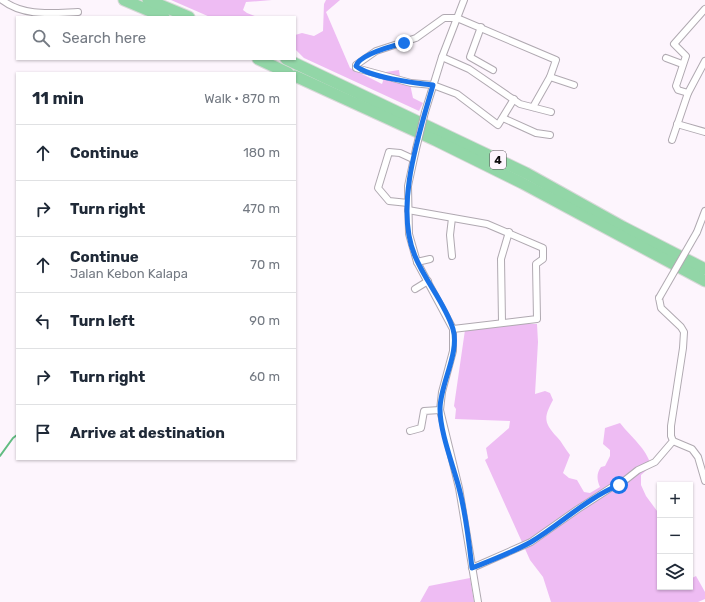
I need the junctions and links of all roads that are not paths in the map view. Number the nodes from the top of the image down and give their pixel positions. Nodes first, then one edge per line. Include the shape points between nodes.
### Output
1 (2, 0) edge
2 (124, 0) edge
3 (148, 0) edge
4 (464, 0) edge
5 (705, 9) edge
6 (78, 12) dead end
7 (26, 14) edge
8 (162, 16) edge
9 (187, 16) edge
10 (457, 18) junction
11 (482, 27) junction
12 (442, 57) junction
13 (666, 58) dead end
14 (260, 60) edge
15 (288, 60) edge
16 (705, 62) edge
17 (682, 64) junction
18 (493, 70) dead end
19 (286, 72) edge
20 (296, 76) edge
21 (550, 77) junction
22 (433, 85) junction
23 (574, 85) dead end
24 (688, 93) junction
25 (514, 100) junction
26 (533, 107) junction
27 (551, 112) dead end
28 (503, 118) junction
29 (678, 124) junction
30 (705, 132) edge
31 (550, 135) dead end
32 (672, 140) dead end
33 (413, 159) junction
34 (408, 206) junction
35 (705, 211) edge
36 (452, 218) junction
37 (508, 232) junction
38 (452, 256) dead end
39 (430, 259) dead end
40 (417, 262) junction
41 (705, 269) edge
42 (428, 281) junction
43 (705, 281) edge
44 (415, 289) dead end
45 (502, 322) junction
46 (453, 329) junction
47 (440, 410) junction
48 (410, 431) dead end
49 (673, 441) junction
50 (705, 481) edge
51 (472, 568) junction
52 (478, 602) edge

1 - 7 street
2 - 8 highway
3 - 9 highway
4 - 10 street
5 - 17 street via 674,44 685,54
6 - 7 street
10 - 11 street
10 - 12 street
10 - 22 street via 444,18 416,38 376,51 356,65 356,68 383,76
11 - 18 street via 470,57
11 - 21 street via 554,58 556,62
12 - 22 street
12 - 25 street via 468,69
13 - 17 street
14 - 19 highway
15 - 41 highway, 4 via 526,173
16 - 24 street
17 - 24 street via 676,86 678,90
20 - 43 highway, 4 via 522,183
21 - 23 street
21 - 26 street
22 - 28 street via 457,94 497,125
22 - 33 street, bridge
24 - 29 street
25 - 26 street
25 - 28 street
26 - 27 street
28 - 31 street via 531,131
29 - 30 street
29 - 32 street
33 - 34 street via 408,186
33 - 34 street via 400,153 389,152 378,188 389,201
34 - 36 street
34 - 40 street via 410,238
35 - 49 street, bridge via 697,232 659,298 661,308 684,332 672,420
36 - 37 street via 487,224
36 - 38 street
37 - 45 street via 501,259
37 - 45 street via 544,250 543,259 536,264 537,319
39 - 40 street
40 - 42 street
42 - 44 street
42 - 46 street
45 - 46 street
46 - 47 street via 452,351
47 - 48 street via 424,411 421,428
47 - 51 street via 459,488
49 - 50 street via 692,449 698,457
49 - 51 street via 655,462 638,470 531,542
51 - 52 street

